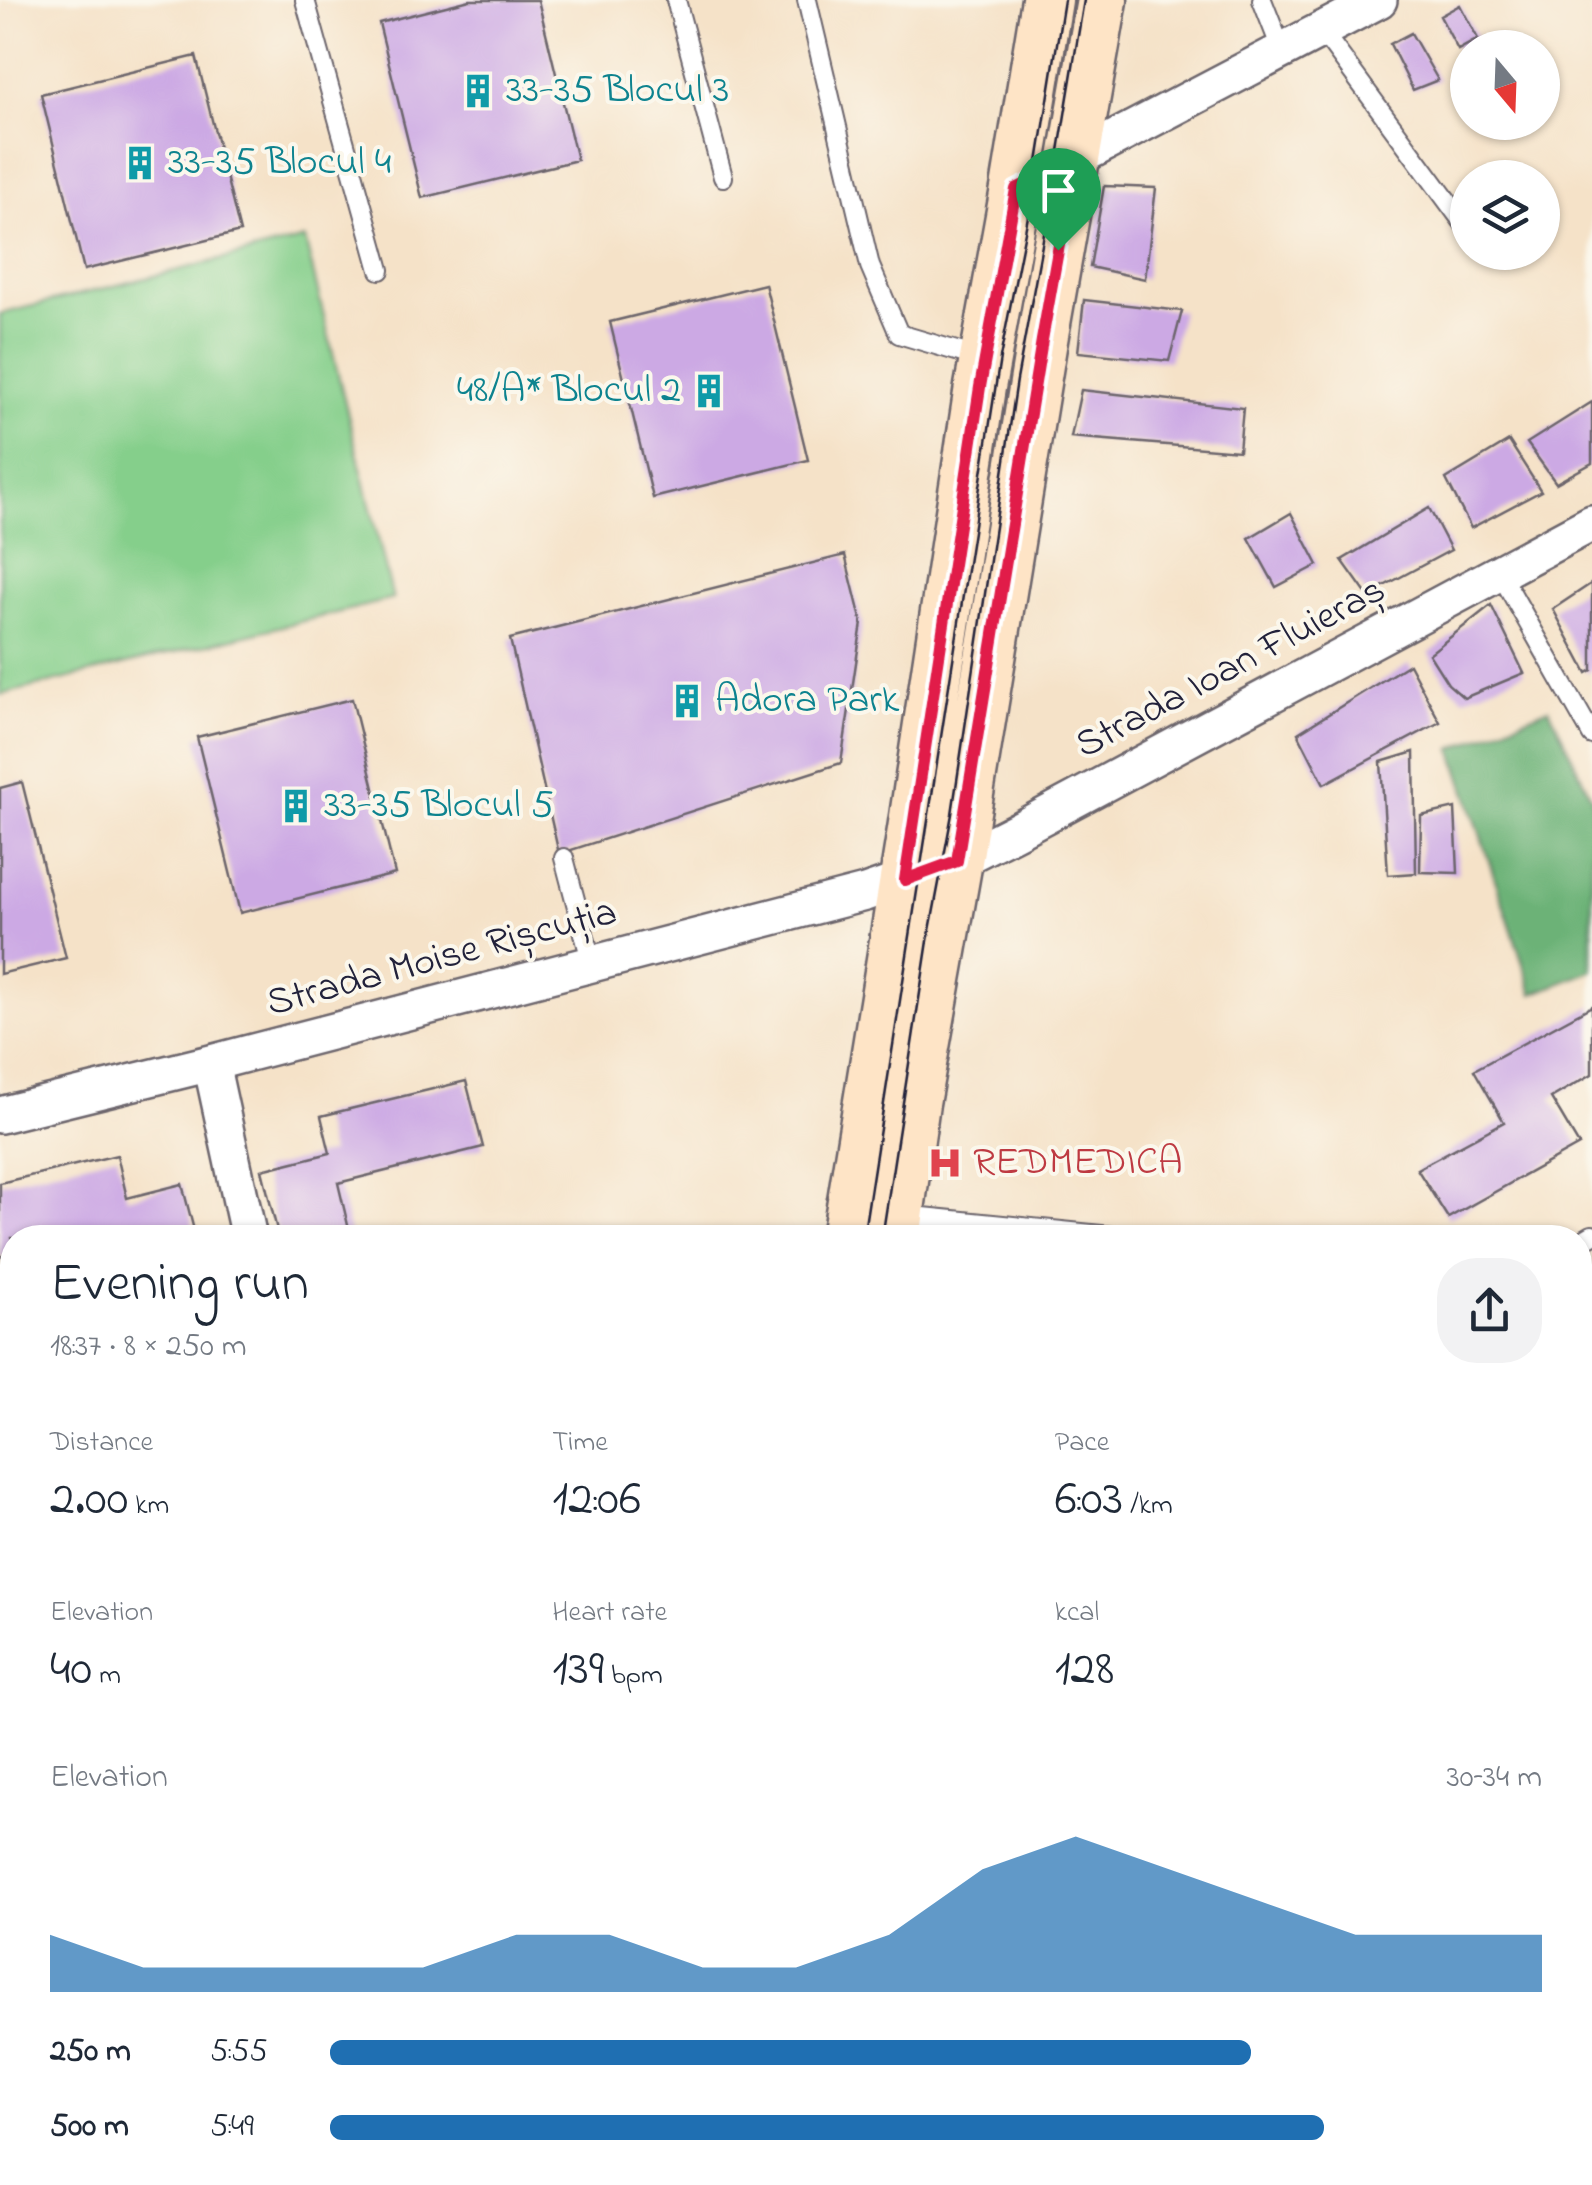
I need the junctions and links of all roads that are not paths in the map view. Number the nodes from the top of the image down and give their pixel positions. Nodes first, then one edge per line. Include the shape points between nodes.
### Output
1 (305, 0) edge
2 (676, 0) edge
3 (807, 0) edge
4 (1047, 0) edge
5 (1102, 0) edge
6 (1262, 0) edge
7 (1379, 0) edge
8 (1322, 31) junction
9 (1282, 52) junction
10 (1074, 161) junction
11 (723, 177) dead end
12 (1016, 189) junction
13 (1450, 204) edge
14 (380, 270) dead end
15 (985, 360) junction
16 (1592, 523) edge
17 (1500, 574) junction
18 (1592, 734) edge
19 (564, 858) dead end
20 (957, 861) junction
21 (905, 880) junction
22 (592, 964) junction
23 (212, 1063) junction
24 (0, 1115) edge
25 (245, 1225) edge
26 (849, 1225) edge
27 (896, 1225) edge

1 - 14 lane
2 - 11 lane
3 - 15 lane via 870,266 888,313 899,334
4 - 12 main road
5 - 10 main road
6 - 9 lane
7 - 8 street
8 - 9 street
8 - 13 lane
9 - 10 street
10 - 12 street
10 - 20 main road
12 - 15 main road
15 - 21 main road
16 - 17 street, Strada Ioan Fluieraș
17 - 18 lane
17 - 20 street, Strada Ioan Fluieraș
19 - 22 lane
20 - 21 street, Strada Ioan Fluieraș
20 - 27 main road
21 - 22 street, Strada Moise Rișcuția
21 - 26 main road
22 - 23 street, Strada Moise Rișcuția
23 - 24 street, Strada Moise Rișcuția
23 - 25 street

